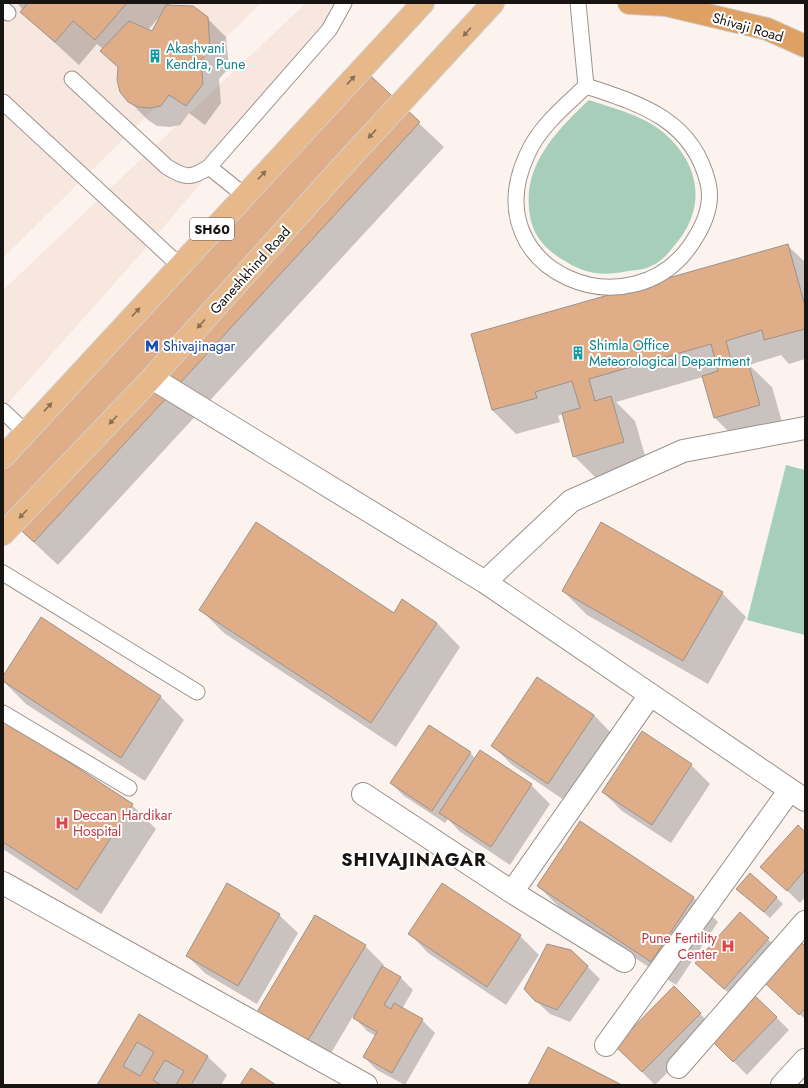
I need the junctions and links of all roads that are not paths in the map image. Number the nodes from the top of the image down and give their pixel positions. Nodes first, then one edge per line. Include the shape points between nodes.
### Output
1 (344, 3) edge
2 (423, 3) edge
3 (493, 3) edge
4 (578, 3) edge
5 (629, 3) edge
6 (725, 3) edge
7 (665, 4) edge
8 (767, 29) junction
9 (805, 46) edge
10 (72, 80) dead end
11 (586, 86) junction
12 (3, 102) edge
13 (209, 167) junction
14 (244, 195) junction
15 (179, 265) junction
16 (152, 378) junction
17 (3, 411) edge
18 (805, 428) edge
19 (26, 432) junction
20 (3, 457) edge
21 (3, 534) edge
22 (3, 573) edge
23 (485, 582) junction
24 (197, 692) dead end
25 (650, 695) junction
26 (3, 713) edge
27 (129, 788) dead end
28 (363, 794) dead end
29 (797, 795) edge
30 (3, 883) edge
31 (512, 892) junction
32 (805, 922) edge
33 (624, 961) dead end
34 (606, 1045) dead end
35 (805, 1060) edge
36 (678, 1067) dead end
37 (366, 1085) edge
38 (782, 1085) edge

1 - 13 lane via 329,30
14 -> 2 main road, SH60
3 -> 16 main road, Ganeshkhind Road
4 - 11 lane
5 - 7 highway
6 - 8 highway
7 - 8 highway, Shivaji Road
8 - 9 highway, Shivaji Road
10 - 13 lane via 167,167 182,176 196,176
11 - 11 lane via 652,110 671,123 690,142 703,164 709,186 704,226 671,268 645,281 613,288 588,286 564,276 541,262 530,248 520,228 515,205 518,180 527,155 553,117
12 - 15 lane
13 - 14 lane
14 - 15 main road, SH60
19 -> 15 main road, SH60
16 -> 21 main road, Ganeshkhind Road
16 - 23 street
17 - 19 lane
18 - 23 street via 683,451 571,501
19 - 20 main road, SH60
22 - 24 lane
23 - 25 street
25 - 29 street
25 - 31 street
26 - 27 lane
28 - 31 street
29 - 34 street
30 - 37 street
31 - 33 street
32 - 36 street
35 - 38 street

